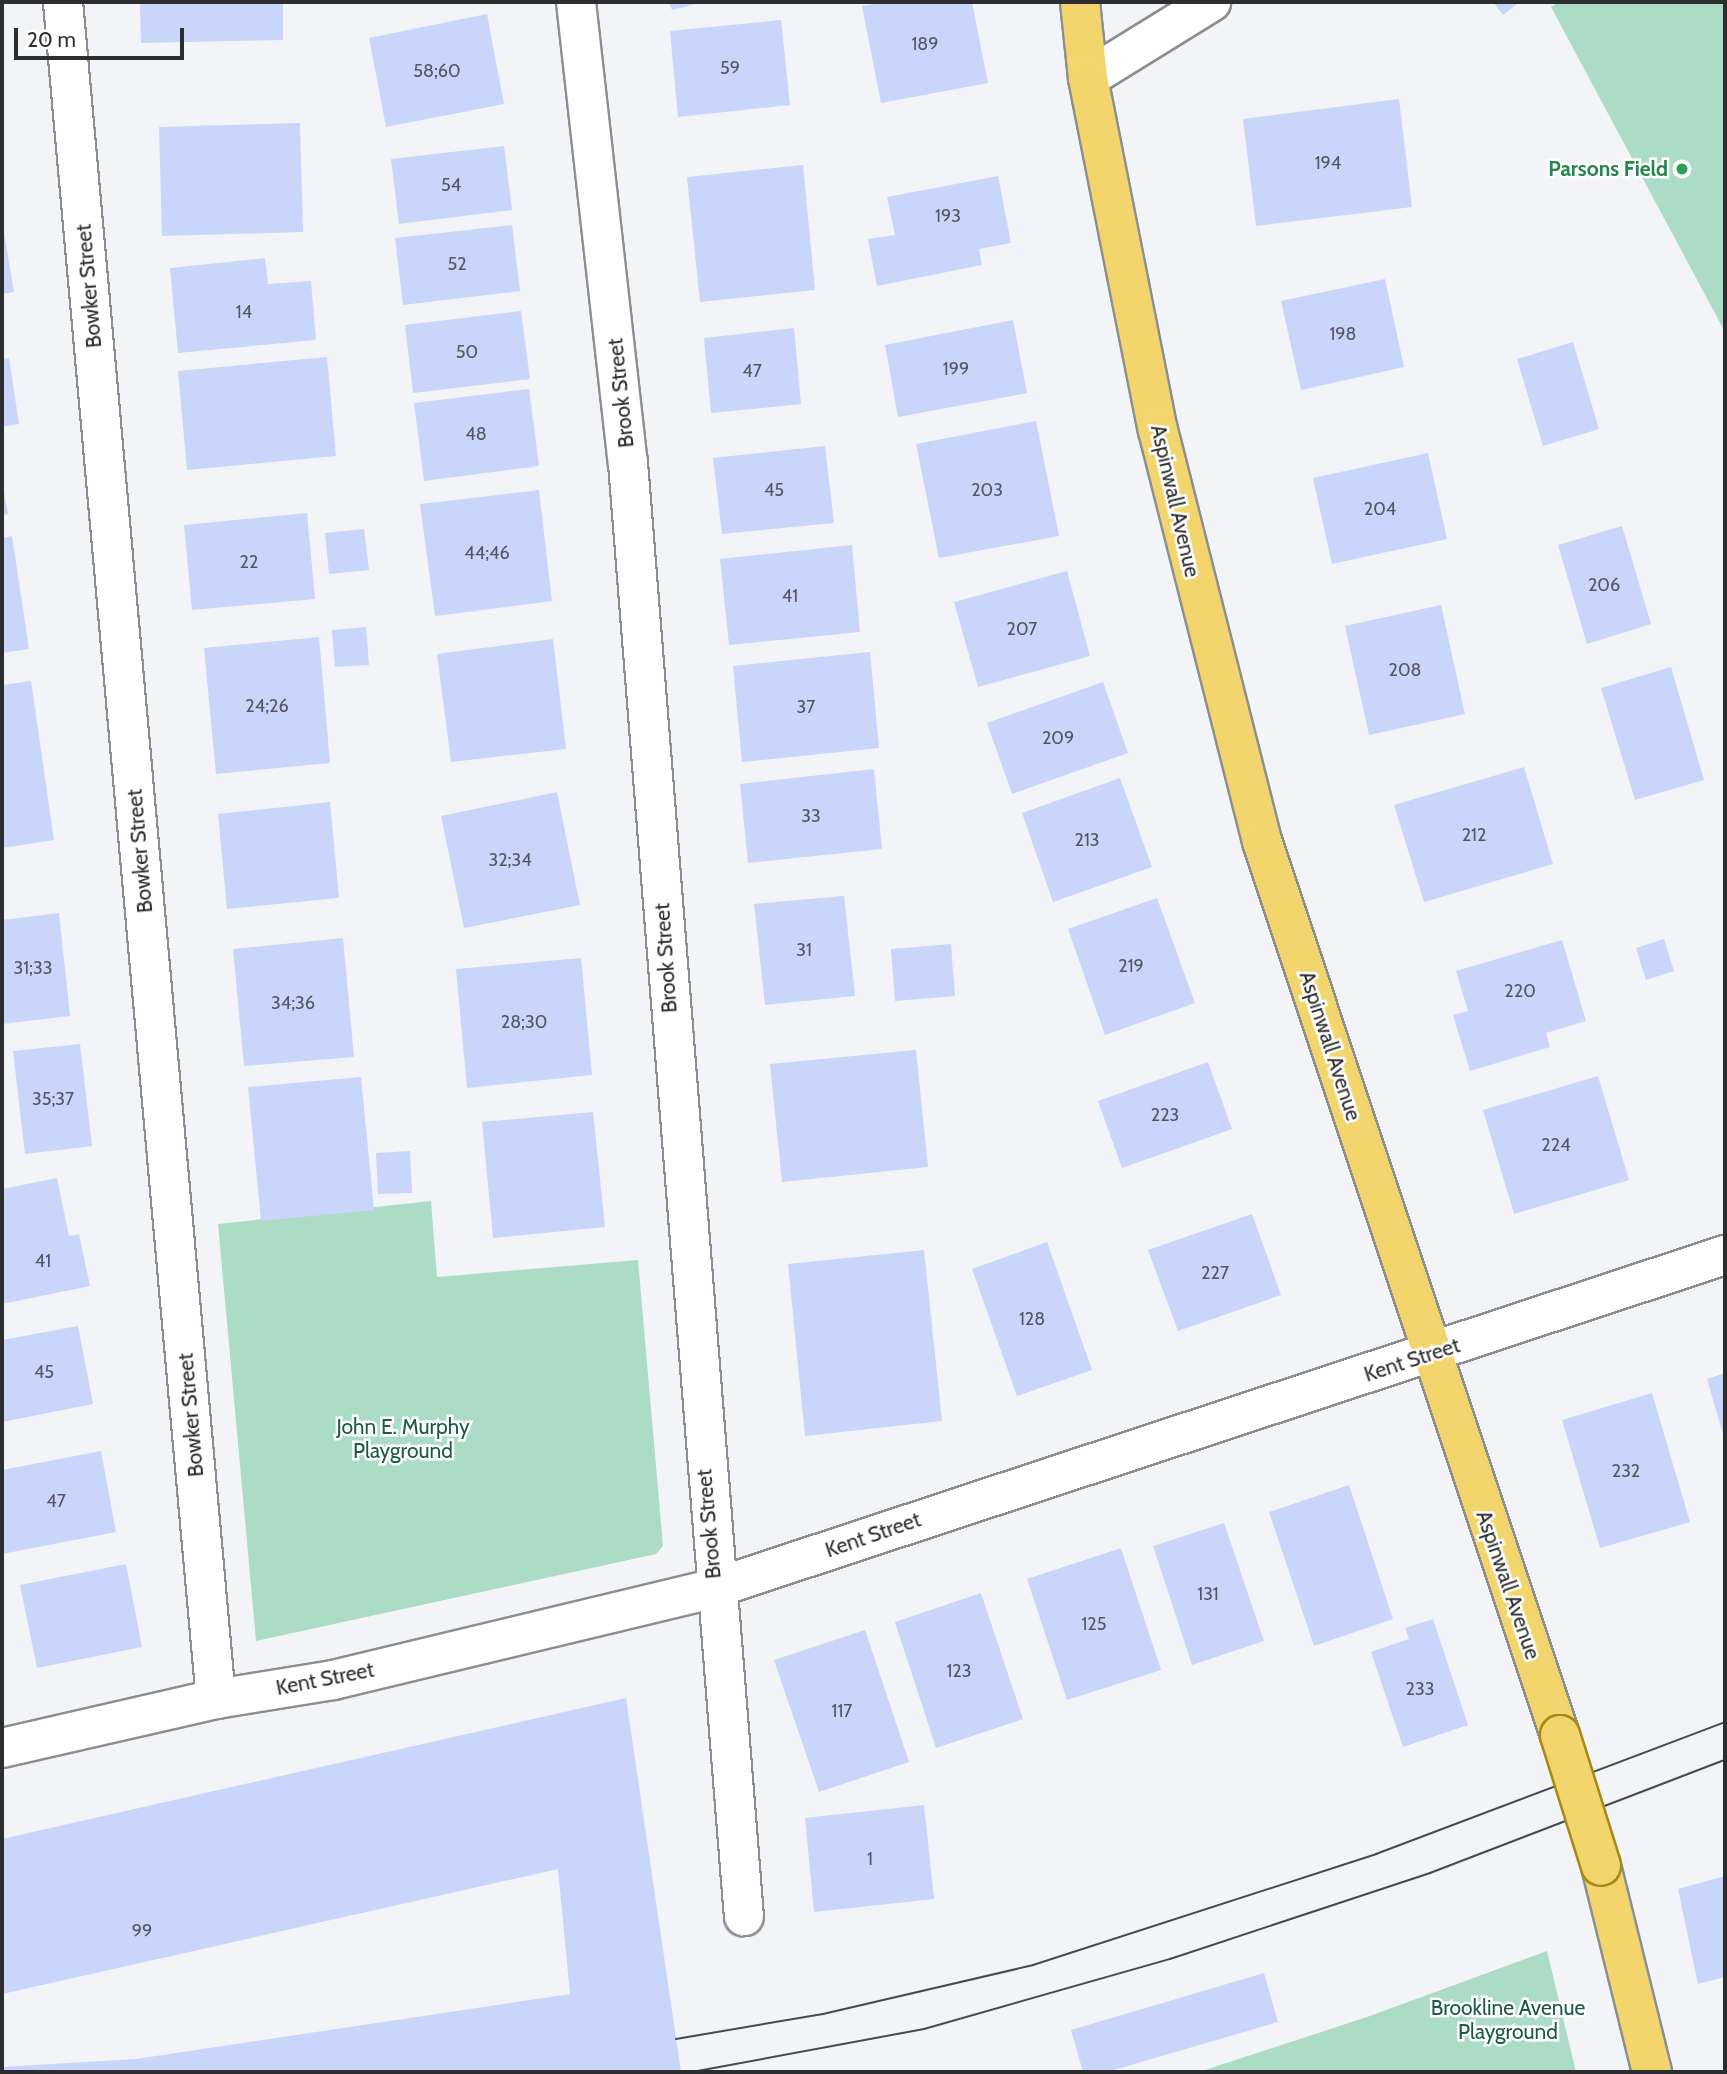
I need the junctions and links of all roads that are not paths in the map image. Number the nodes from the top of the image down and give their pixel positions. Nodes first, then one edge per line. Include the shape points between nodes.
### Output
1 (63, 2) edge
2 (576, 2) edge
3 (1080, 2) edge
4 (1211, 2) edge
5 (1088, 78) junction
6 (1725, 1255) edge
7 (1434, 1353) junction
8 (715, 1588) junction
9 (216, 1699) junction
10 (2, 1748) edge
11 (744, 1916) dead end
12 (1652, 2072) edge

1 - 9 street, Bowker Street
2 - 8 street, Brook Street via 628,463
3 - 5 main road, Aspinwall Avenue
4 - 5 street
5 - 7 main road, Aspinwall Avenue via 1158,430 1228,718 1262,841
6 - 7 street, Kent Street
7 - 8 street, Kent Street
7 - 12 main road, Aspinwall Avenue, bridge via 1601,1866
8 - 9 street, Kent Street via 333,1680
8 - 11 street, Brook Street
9 - 10 street, Kent Street

